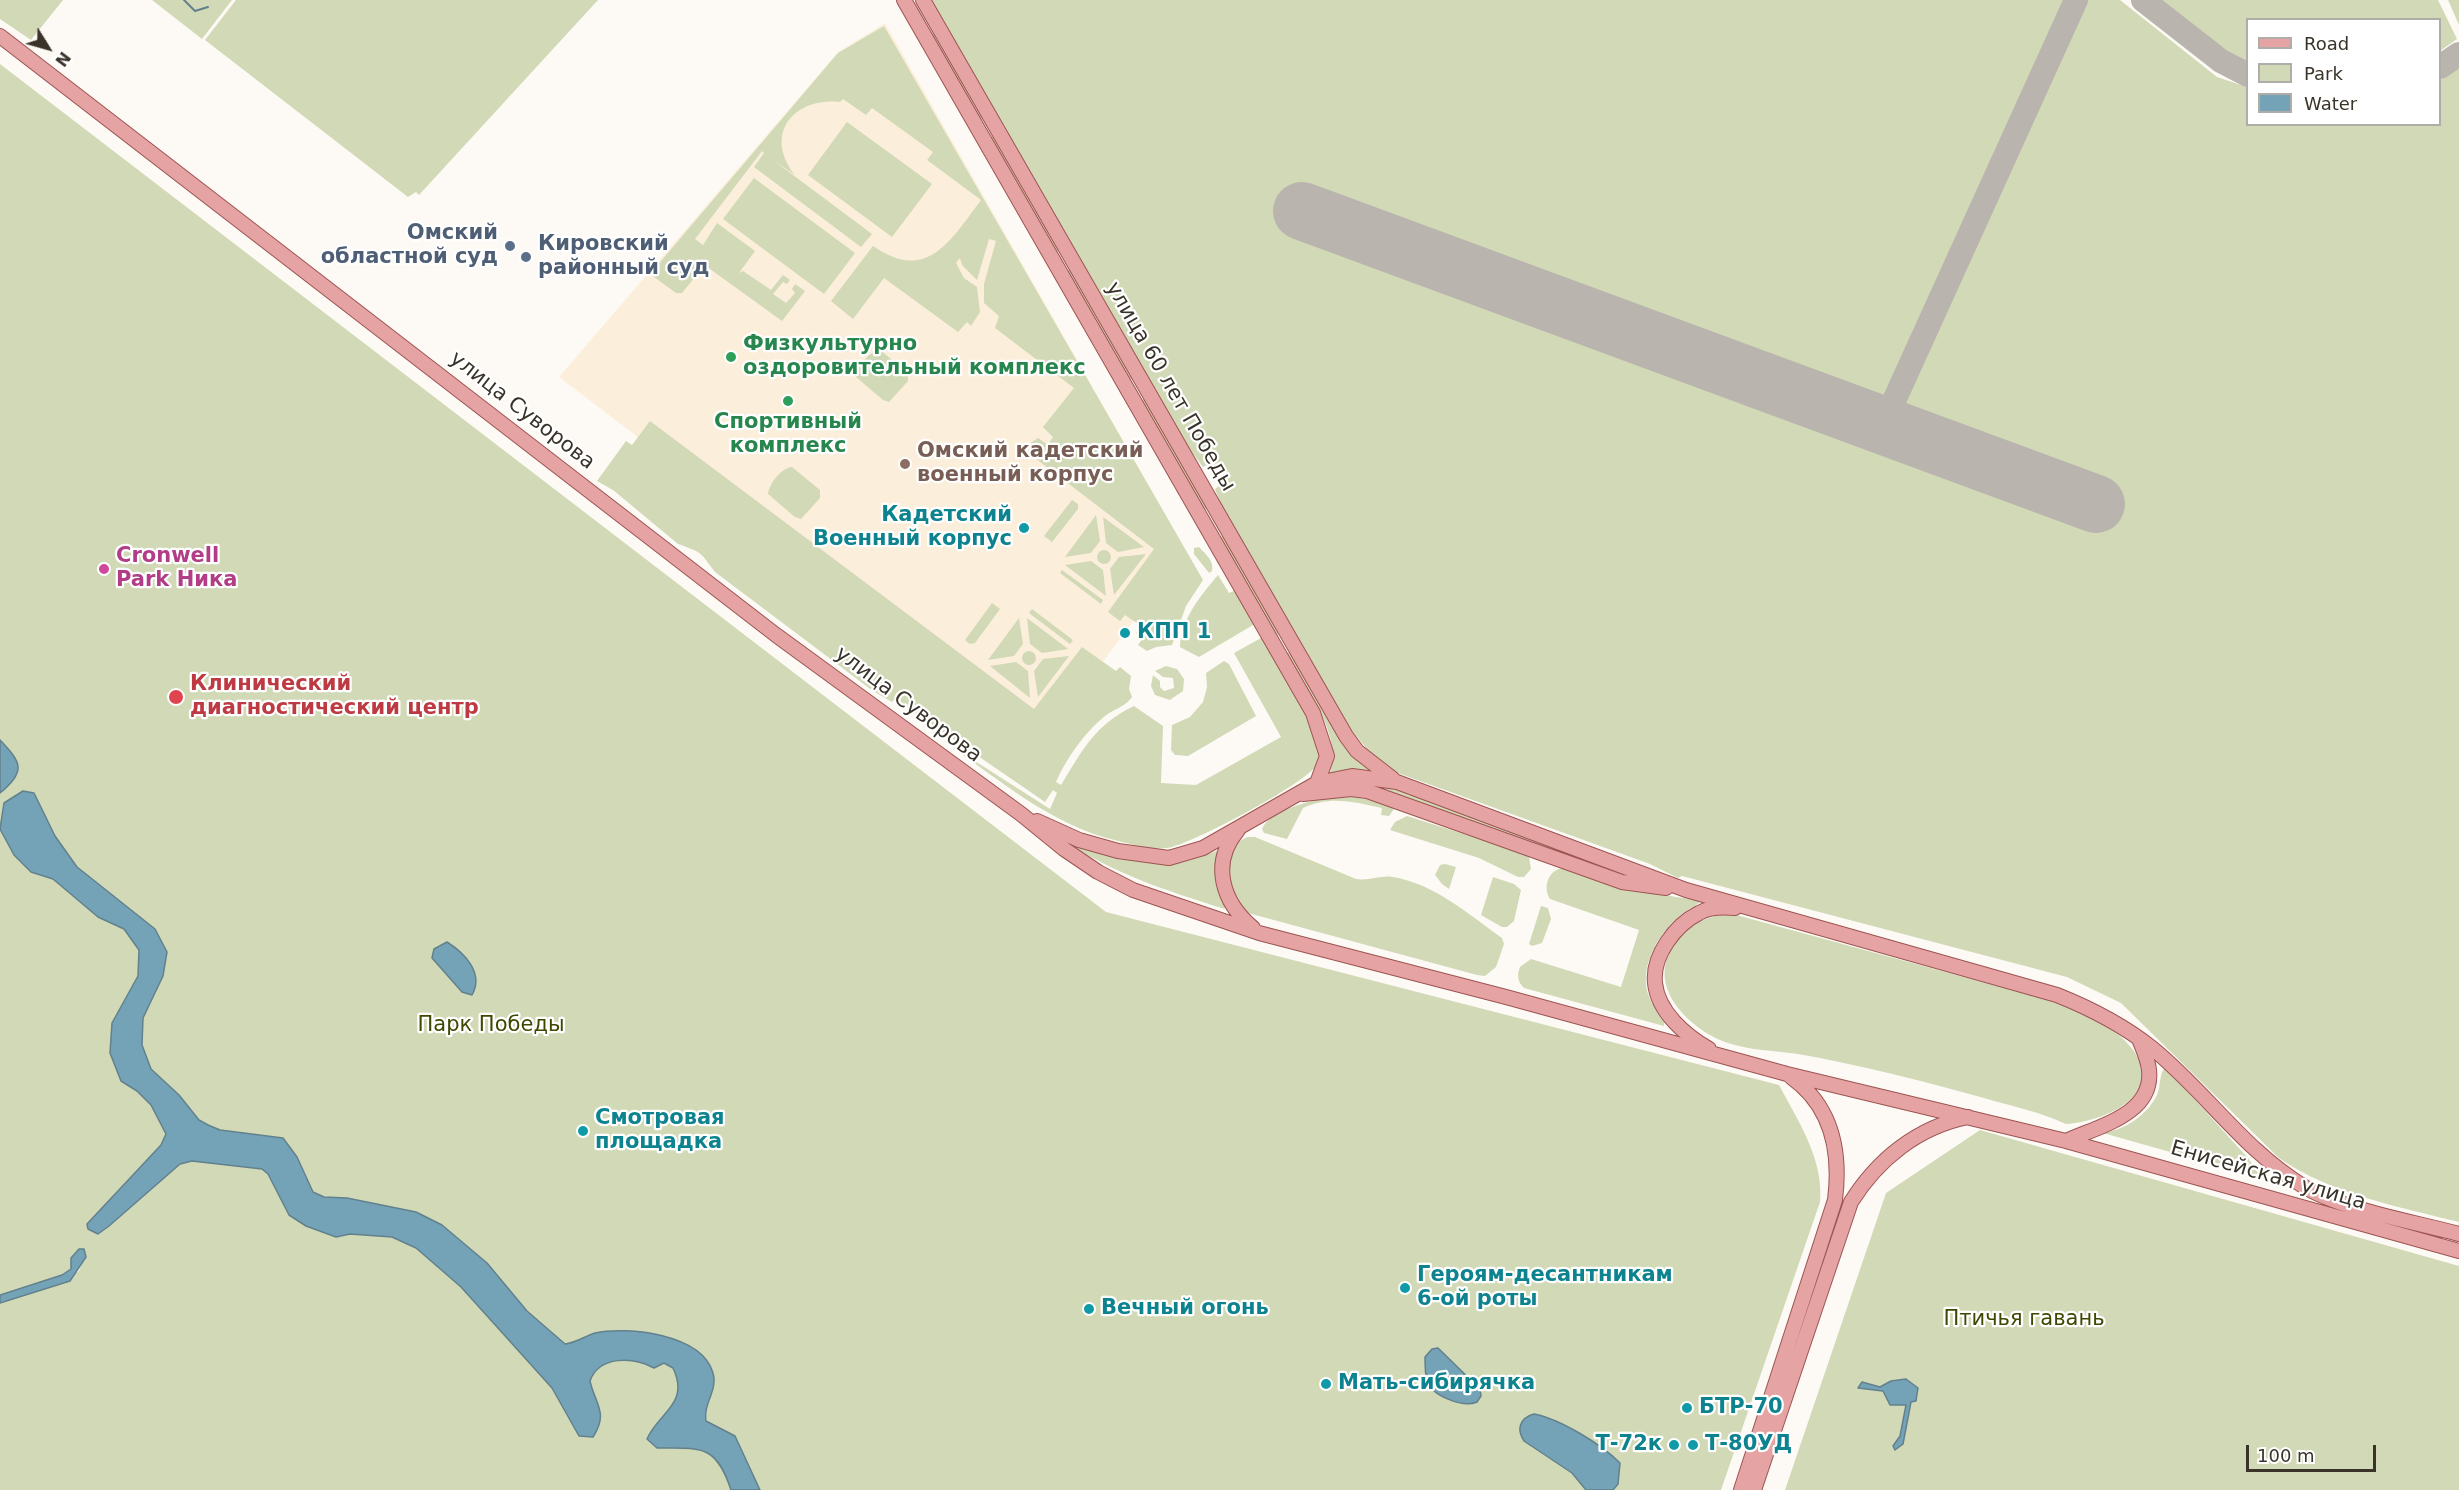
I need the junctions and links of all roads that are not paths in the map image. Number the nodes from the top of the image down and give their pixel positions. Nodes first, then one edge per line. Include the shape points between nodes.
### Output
1 (904, 0) edge
2 (924, 0) edge
3 (936, 22) junction
4 (922, 31) junction
5 (0, 36) edge
6 (1145, 385) junction
7 (1130, 393) junction
8 (1220, 516) junction
9 (1205, 524) junction
10 (1291, 639) junction
11 (1276, 648) junction
12 (1397, 782) junction
13 (1317, 783) junction
14 (1298, 795) junction
15 (1021, 814) junction
16 (1241, 827) junction
17 (1686, 890) junction
18 (1755, 909) junction
19 (1259, 933) junction
20 (2139, 1039) junction
21 (1721, 1056) junction
22 (1787, 1074) junction
23 (1972, 1116) junction
24 (2066, 1141) junction
25 (2459, 1234) edge
26 (2459, 1251) edge
27 (1741, 1490) edge
28 (1754, 1490) edge

1 - 4 main road, улица 60 лет Победы
2 - 3 main road, улица 60 лет Победы
3 - 4 main road
3 - 6 main road, улица 60 лет Победы
4 - 7 main road, улица 60 лет Победы
5 - 15 main road, улица Суворова via 776,635
6 - 7 main road
6 - 8 main road, улица 60 лет Победы
7 - 9 main road, улица 60 лет Победы
8 - 9 main road
8 - 10 main road, улица 60 лет Победы
9 - 11 main road, улица 60 лет Победы
10 - 11 main road
10 - 12 main road, улица 60 лет Победы via 1357,751
11 - 13 main road, улица 60 лет Победы via 1325,742 1326,766
12 - 13 main road via 1352,776
12 - 17 main road
13 - 14 main road
14 - 16 main road
14 - 17 main road via 1367,791 1622,882
15 - 16 main road via 1079,840 1151,857 1188,853
15 - 19 main road, Енисейская улица via 1098,873 1133,890
16 - 19 main road via 1222,854 1225,887 1237,913
17 - 18 main road
18 - 20 main road, Енисейская улица via 2057,995 2098,1012
18 - 21 main road via 1721,907 1699,912 1663,946 1655,968 1662,1005 1700,1044
19 - 21 main road, Енисейская улица
20 - 24 main road via 2149,1071 2142,1096 2117,1120
20 - 25 main road, Енисейская улица via 2275,1166 2325,1197
21 - 22 main road, Енисейская улица
22 - 23 main road, Енисейская улица
22 - 27 main road via 1807,1088 1824,1112 1839,1171 1835,1200
23 - 24 main road, Енисейская улица
23 - 28 main road via 1913,1139 1887,1156 1865,1180 1841,1226
24 - 26 main road, Енисейская улица

